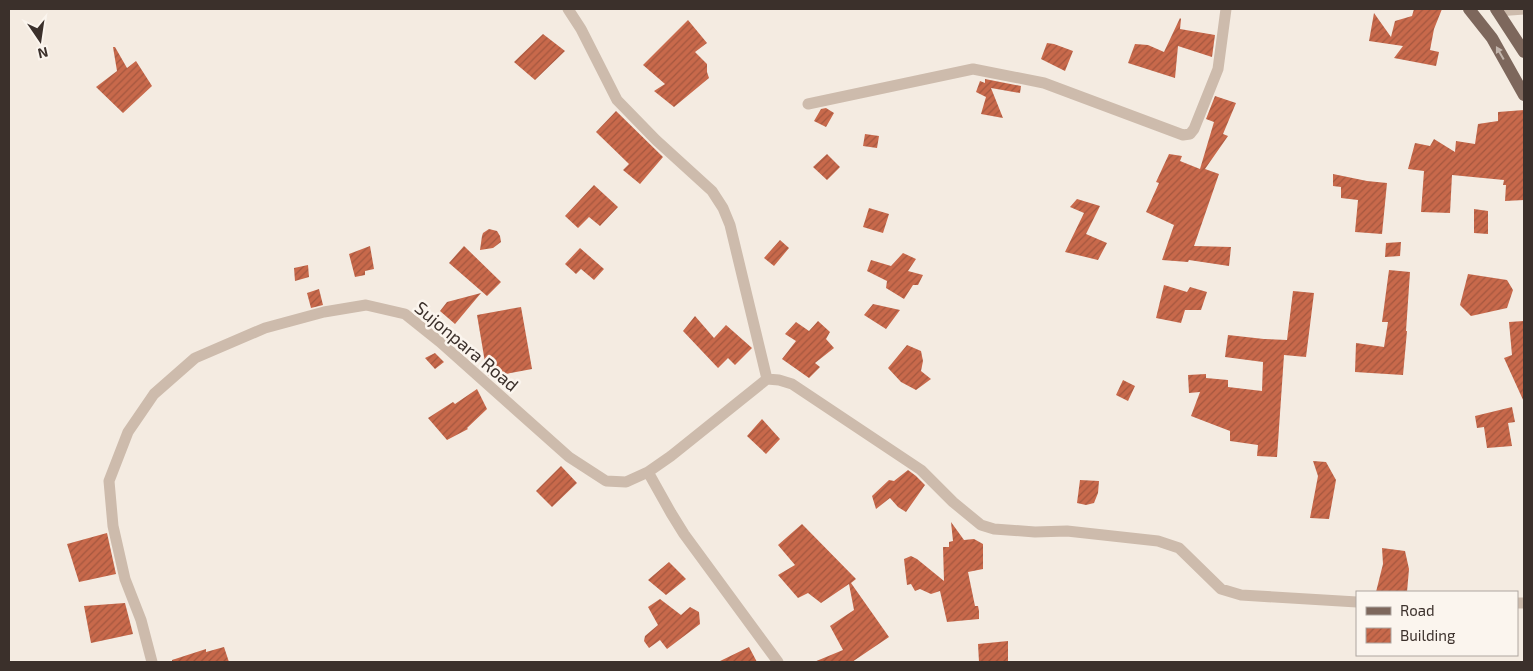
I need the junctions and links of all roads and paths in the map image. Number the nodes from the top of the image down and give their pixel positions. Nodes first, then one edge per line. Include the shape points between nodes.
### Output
1 (568, 9) edge
2 (1226, 9) edge
3 (1469, 9) edge
4 (1524, 9) edge
5 (1496, 10) edge
6 (1524, 52) edge
7 (1524, 95) edge
8 (808, 104) dead end
9 (767, 379) junction
10 (648, 472) junction
11 (1356, 602) edge
12 (152, 662) edge
13 (778, 662) edge

1 - 9 street via 617,100 712,191 723,208 730,225
2 - 8 street via 1218,69 1194,129 1184,136 1044,83 973,69
7 -> 3 main road via 1492,38
4 - 5 street
5 - 6 main road
9 - 10 street, Sujonpara Road
9 - 11 street via 792,384 874,438 920,470 981,525 994,529 1067,531 1158,540 1179,548 1221,589 1241,595
10 - 12 street, Sujonpara Road via 626,482 606,481 568,457 405,314 366,305 324,312 265,328 195,358 154,394 128,432 109,481 113,526 124,579
10 - 13 street via 684,534

